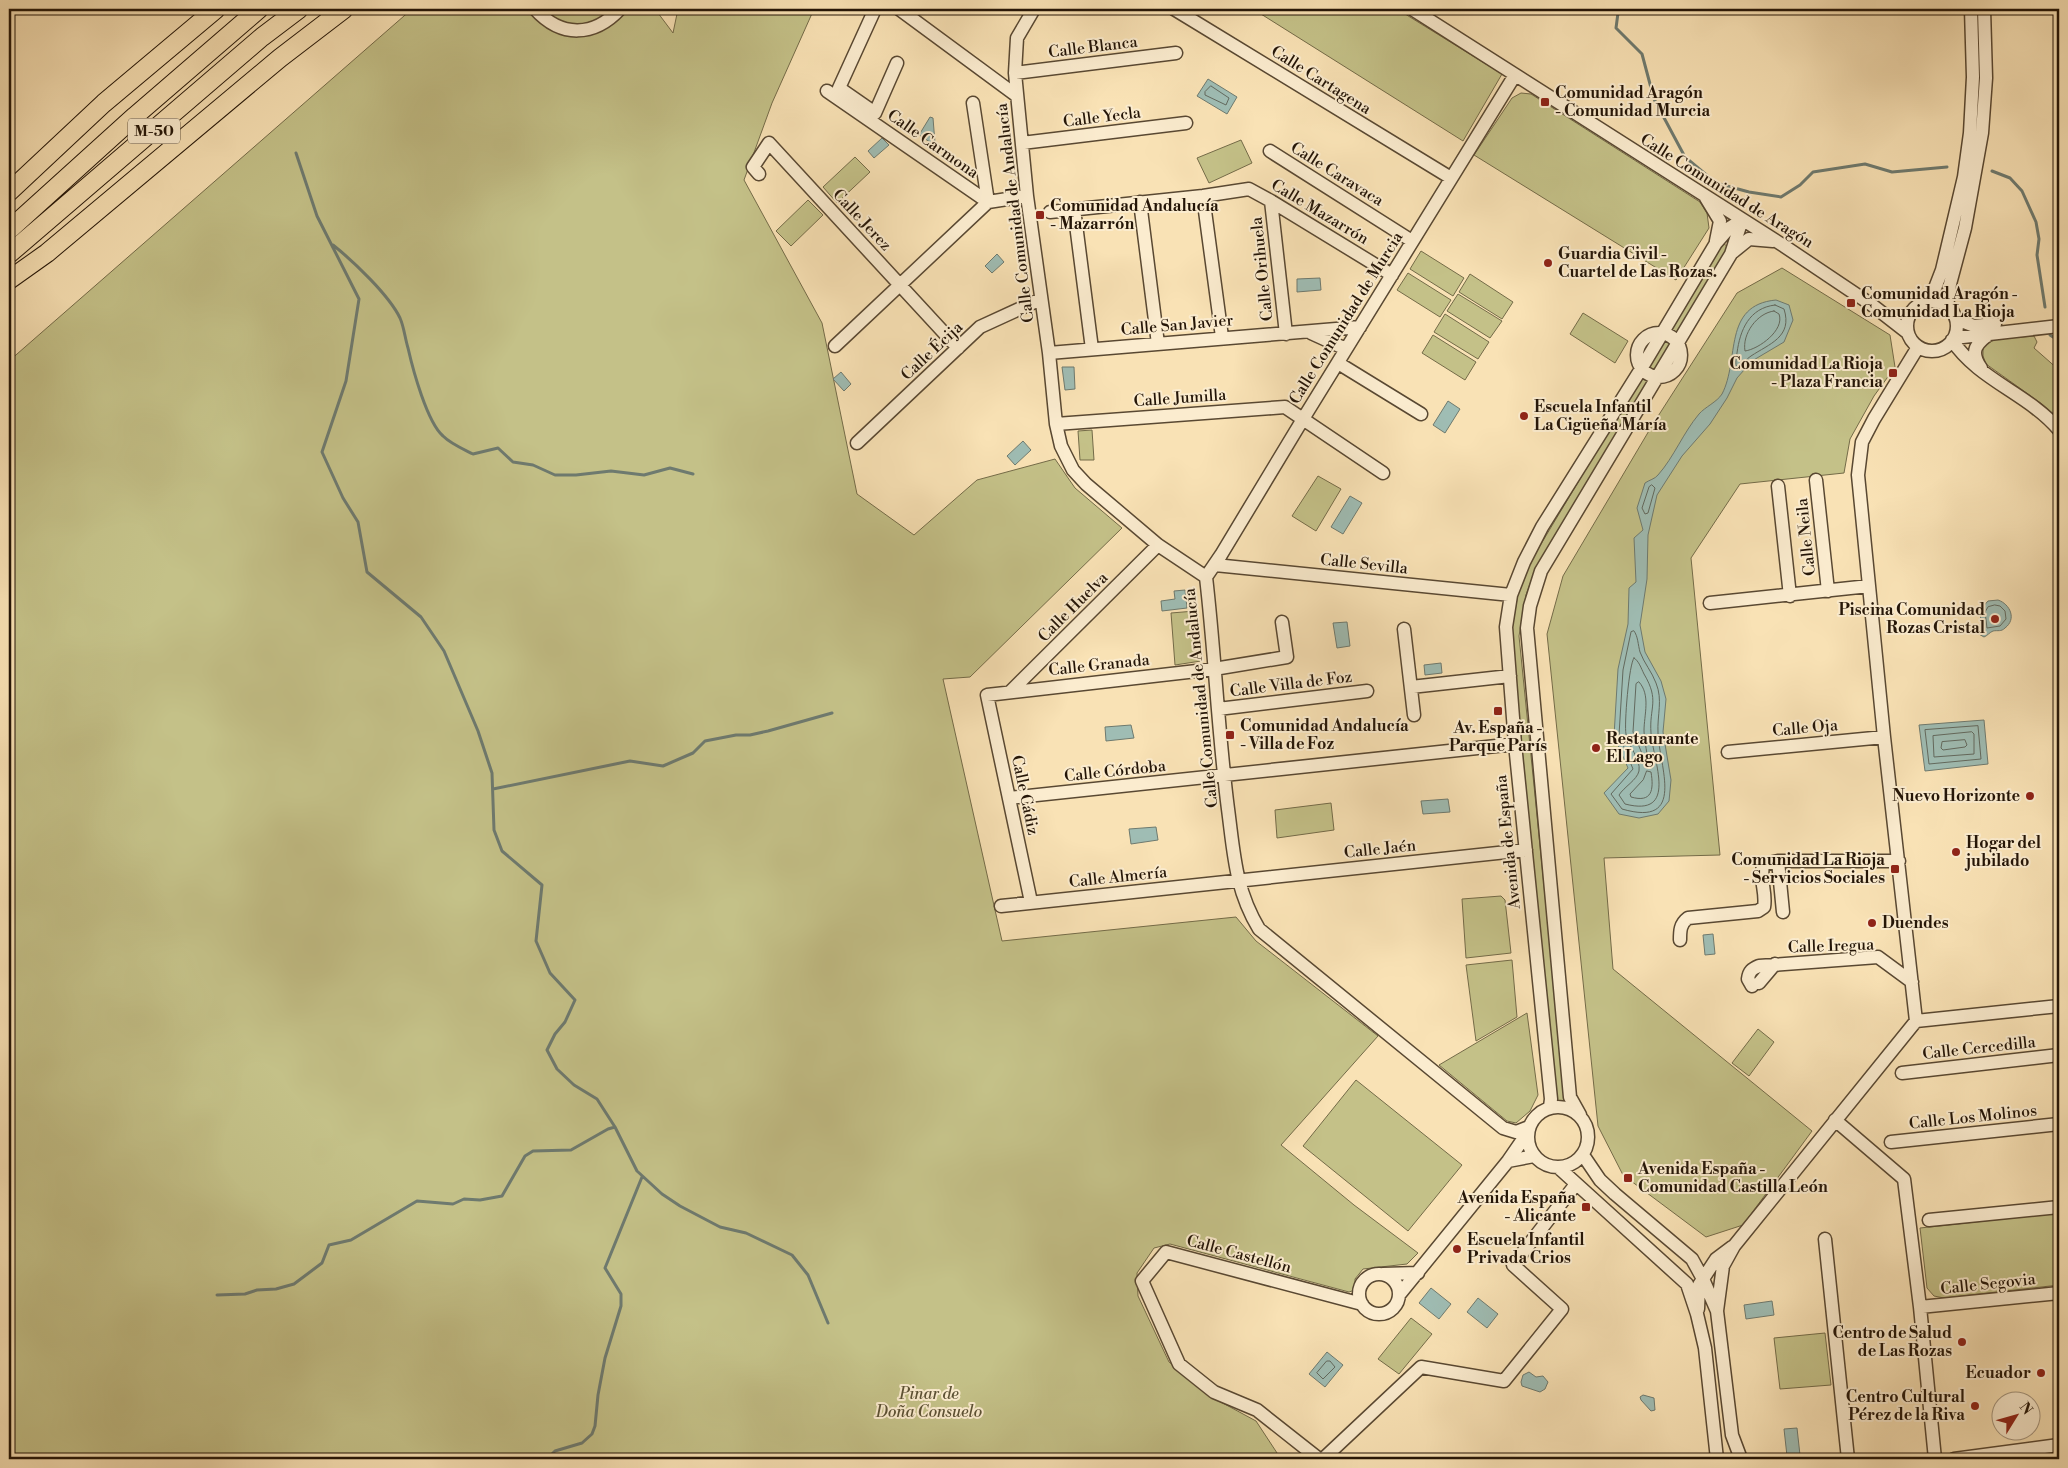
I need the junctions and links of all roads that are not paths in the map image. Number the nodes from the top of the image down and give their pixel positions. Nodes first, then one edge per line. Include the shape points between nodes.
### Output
1 (216, 9) edge
2 (259, 9) edge
3 (300, 9) edge
4 (344, 9) edge
5 (535, 9) edge
6 (620, 9) edge
7 (875, 9) edge
8 (899, 9) edge
9 (1034, 9) edge
10 (1174, 9) edge
11 (1412, 9) edge
12 (1971, 9) edge
13 (1984, 9) edge
14 (1176, 53) dead end
15 (897, 63) dead end
16 (1015, 73) junction
17 (1515, 75) junction
18 (137, 76) junction
19 (828, 91) dead end
20 (1017, 96) junction
21 (973, 103) dead end
22 (1186, 123) dead end
23 (1022, 143) junction
24 (1270, 151) dead end
25 (759, 174) dead end
26 (1451, 178) junction
27 (133, 182) junction
28 (1968, 186) junction
29 (9, 192) edge
30 (1027, 196) junction
31 (1204, 196) junction
32 (1705, 196) junction
33 (1271, 200) junction
34 (988, 202) junction
35 (1140, 202) junction
36 (9, 205) edge
37 (1074, 209) junction
38 (1050, 212) dead end
39 (1742, 220) junction
40 (9, 230) edge
41 (1412, 241) junction
42 (1776, 241) junction
43 (1716, 243) junction
44 (9, 254) edge
45 (1731, 254) junction
46 (1392, 275) junction
47 (9, 280) edge
48 (899, 285) junction
49 (9, 293) edge
50 (1040, 299) junction
51 (1930, 301) junction
52 (1872, 305) junction
53 (1947, 306) junction
54 (1910, 315) junction
55 (2059, 318) edge
56 (1956, 319) junction
57 (2059, 326) edge
58 (1360, 327) junction
59 (1308, 332) junction
60 (1663, 332) junction
61 (1992, 332) junction
62 (1908, 333) junction
63 (1286, 334) junction
64 (1222, 337) junction
65 (1953, 339) junction
66 (1678, 342) junction
67 (1158, 344) junction
68 (835, 346) dead end
69 (1918, 347) junction
70 (958, 348) junction
71 (1092, 349) junction
72 (1346, 349) junction
73 (1939, 350) junction
74 (1049, 353) junction
75 (1338, 363) junction
76 (1641, 369) junction
77 (1984, 372) junction
78 (1657, 378) junction
79 (1421, 414) dead end
80 (1303, 419) junction
81 (1056, 424) junction
82 (2059, 430) edge
83 (857, 443) dead end
84 (1383, 473) dead end
85 (1816, 480) dead end
86 (1778, 486) dead end
87 (1158, 545) junction
88 (1215, 565) junction
89 (1206, 577) junction
90 (1868, 586) junction
91 (1828, 591) junction
92 (1510, 595) junction
93 (1790, 596) junction
94 (1710, 603) dead end
95 (1282, 622) dead end
96 (1404, 629) dead end
97 (1214, 669) junction
98 (1510, 676) junction
99 (1411, 687) junction
100 (1011, 691) junction
101 (1367, 692) dead end
102 (987, 695) joint
103 (1218, 709) junction
104 (1414, 715) dead end
105 (1884, 737) junction
106 (1514, 744) junction
107 (1728, 752) dead end
108 (1224, 776) junction
109 (1009, 798) junction
110 (1526, 850) junction
111 (1778, 861) junction
112 (1899, 861) junction
113 (1238, 881) junction
114 (1031, 902) junction
115 (1000, 906) dead end
116 (1783, 912) dead end
117 (1680, 940) dead end
118 (1912, 982) junction
119 (1755, 984) dead end
120 (2059, 1006) edge
121 (1916, 1020) junction
122 (2059, 1055) edge
123 (1902, 1073) dead end
124 (1550, 1107) junction
125 (1580, 1115) junction
126 (1835, 1120) junction
127 (2059, 1124) edge
128 (1503, 1128) junction
129 (1528, 1130) junction
130 (1891, 1142) dead end
131 (1583, 1155) junction
132 (1534, 1156) junction
133 (1508, 1161) junction
134 (1559, 1168) junction
135 (1576, 1184) junction
136 (2059, 1207) edge
137 (1929, 1220) dead end
138 (1625, 1226) junction
139 (1825, 1239) dead end
140 (1692, 1259) junction
141 (1720, 1262) junction
142 (1418, 1273) junction
143 (1382, 1274) junction
144 (1703, 1279) junction
145 (2059, 1293) edge
146 (1399, 1295) junction
147 (1362, 1304) junction
148 (1920, 1307) junction
149 (1717, 1311) junction
150 (1697, 1314) junction
151 (2059, 1445) edge
152 (2021, 1455) edge
153 (1321, 1459) edge
154 (1717, 1459) edge
155 (1741, 1459) edge
156 (1848, 1459) edge
157 (1935, 1459) edge
158 (1954, 1459) edge

1 - 18 highway
2 - 40 highway, M-50
3 - 44 highway, M-50 via 262,37
4 - 27 highway via 280,58
5 - 6 street via 556,26 570,30 599,26
7 - 15 street via 840,88 875,113
8 - 20 street
9 - 16 street, Calle Comunidad de Andalucía via 1017,38
10 - 26 street, Calle Cartagena
11 - 17 street, Calle Comunidad de Aragón
12 - 28 street via 1973,77
13 - 28 street via 1986,78 1982,133
14 - 16 street, Calle Blanca
16 - 20 street, Calle Comunidad de Andalucía
17 - 26 street, Calle Comunidad de Murcia
17 - 32 street, Calle Comunidad de Aragón
18 - 29 highway
18 - 36 highway
19 - 34 street, Calle Carmona
20 - 23 street, Calle Comunidad de Andalucía
21 - 34 street
22 - 23 street, Calle Yecla
23 - 30 street, Calle Comunidad de Andalucía
24 - 41 street, Calle Caravaca
25 - 48 street, Calle Jerez via 753,167 769,143
26 - 41 street, Calle Comunidad de Murcia
27 - 47 highway
27 - 49 highway via 52,258
28 - 51 street
28 - 53 street via 1965,228
30 - 34 street
30 - 50 street, Calle Comunidad de Andalucía
31 - 33 street, Calle Mazarrón via 1249,189
31 - 35 street, Calle Mazarrón
31 - 64 street
32 - 39 street, Calle Comunidad de Aragón
32 - 43 street, Avenida de España via 1720,222
33 - 46 street, Calle Mazarrón
33 - 63 street, Calle Orihuela
34 - 48 street
35 - 37 street, Calle Mazarrón
35 - 67 street
37 - 38 street, Calle Mazarrón
37 - 71 street
39 - 42 street, Calle Comunidad de Aragón
39 - 43 street, Avenida de España via 1729,228
39 - 45 street
41 - 46 street, Calle Comunidad de Murcia
42 - 45 street via 1749,239
42 - 52 street, Calle Comunidad de Aragón
43 - 60 street, Avenida de España
45 - 66 street
46 - 58 street, Calle Comunidad de Murcia
48 - 68 street
48 - 70 street, Calle Jerez
50 - 70 street, Calle Écija via 980,327
50 - 74 street, Calle Comunidad de Andalucía
51 - 53 street
51 - 54 street via 1918,305
52 - 54 street, Calle Comunidad de Aragón
52 - 62 street, Calle Comunidad de Aragón
53 - 56 street
54 - 62 street
55 - 56 street via 1974,326
56 - 65 street
57 - 61 street
58 - 59 street, Calle San Javier
58 - 72 street, Calle Comunidad de Murcia
59 - 63 street, Calle San Javier
59 - 72 street, Calle San Javier
60 - 66 street
60 - 76 street, Avenida de España
61 - 65 street
61 - 77 street via 1982,338 1974,356
62 - 69 street
63 - 64 street, Calle San Javier
64 - 67 street, Calle San Javier
65 - 73 street
65 - 77 street via 1961,354
66 - 78 street
67 - 71 street, Calle San Javier
69 - 73 street via 1928,351
69 - 90 street via 1862,442 1858,475
70 - 83 street, Calle Écija
71 - 74 street, Calle San Javier
72 - 75 street, Calle Comunidad de Murcia
73 - 77 street
74 - 81 street, Calle Comunidad de Andalucía
75 - 79 street
75 - 80 street, Calle Comunidad de Murcia
76 - 78 street
76 - 92 street, Avenida de España via 1542,527
77 - 82 street via 2031,403
78 - 125 street via 1542,571 1530,606 1527,628 1570,1097
80 - 81 street, Calle Jumilla via 1285,407
80 - 84 street, Calle Jumilla
80 - 88 street, Calle Comunidad de Murcia
81 - 87 street, Calle Comunidad de Andalucía via 1061,446 1073,470
85 - 91 street, Calle Neila
86 - 93 street, Calle Neila
87 - 89 street, Calle Comunidad de Andalucía
87 - 100 street, Calle Huelva
88 - 89 street, Calle Comunidad de Murcia
88 - 92 street, Calle Sevilla
89 - 97 street, Calle Comunidad de Andalucía
90 - 91 street, Calle Neila
90 - 105 street
91 - 93 street, Calle Neila
92 - 98 street, Avenida de España via 1506,627
93 - 94 street, Calle Neila
95 - 97 street, Calle Granada via 1287,657
96 - 99 street
97 - 100 street, Calle Granada
97 - 103 street, Calle Comunidad de Andalucía
98 - 99 street
98 - 106 street, Avenida de España
99 - 104 street
100 - 102 street, Calle Granada
101 - 103 street, Calle Villa de Foz
102 - 109 street, Calle Cádiz
103 - 108 street, Calle Comunidad de Andalucía
105 - 107 street, Calle Oja
105 - 112 street
106 - 108 street, Calle Córdoba
106 - 110 street, Avenida de España
108 - 109 street, Calle Córdoba
108 - 113 street, Calle Comunidad de Andalucía
109 - 114 street, Calle Cádiz
110 - 113 street, Calle Jaén
110 - 124 street, Avenida de España
111 - 112 street
111 - 116 street
111 - 117 street via 1764,864 1761,870 1764,907 1758,911 1688,918 1680,928
112 - 118 street
113 - 114 street, Calle Almería
113 - 128 street, Calle Comunidad de Andalucía via 1248,910 1260,929
114 - 115 street, Calle Almería
118 - 119 street, Calle Iregua via 1878,957 1753,968 1748,979
118 - 121 street
120 - 121 street
121 - 126 street
122 - 123 street, Calle Cercedilla
124 - 125 street via 1561,1106
124 - 129 street via 1534,1118
125 - 131 street via 1589,1135
126 - 141 street
126 - 148 street via 1904,1179
127 - 130 street, Calle Los Molinos
128 - 129 street via 1516,1132
128 - 133 street via 1510,1143
129 - 132 street
129 - 133 street
131 - 134 street via 1568,1166
131 - 140 street via 1600,1180
132 - 133 street
132 - 134 street via 1550,1167
133 - 142 street
134 - 135 street
135 - 138 street
135 - 153 street, Calle Castellón via 1513,1265 1562,1309 1504,1381 1421,1367
136 - 137 street
138 - 144 street via 1651,1239 1694,1280
138 - 150 street via 1686,1284
139 - 156 street
140 - 141 street
140 - 144 street
141 - 144 street
141 - 149 street
142 - 143 street
142 - 146 street
143 - 146 street via 1393,1280
143 - 147 street via 1371,1275 1364,1281 1359,1293
144 - 149 street
144 - 150 street via 1699,1286
145 - 148 street, Calle Segovia
146 - 147 street via 1391,1310 1380,1314 1371,1312
147 - 153 street, Calle Castellón via 1166,1252 1142,1281 1179,1364 1214,1392 1257,1410
148 - 157 street
149 - 155 street via 1732,1435
150 - 154 street via 1705,1348
151 - 152 street
152 - 158 street

